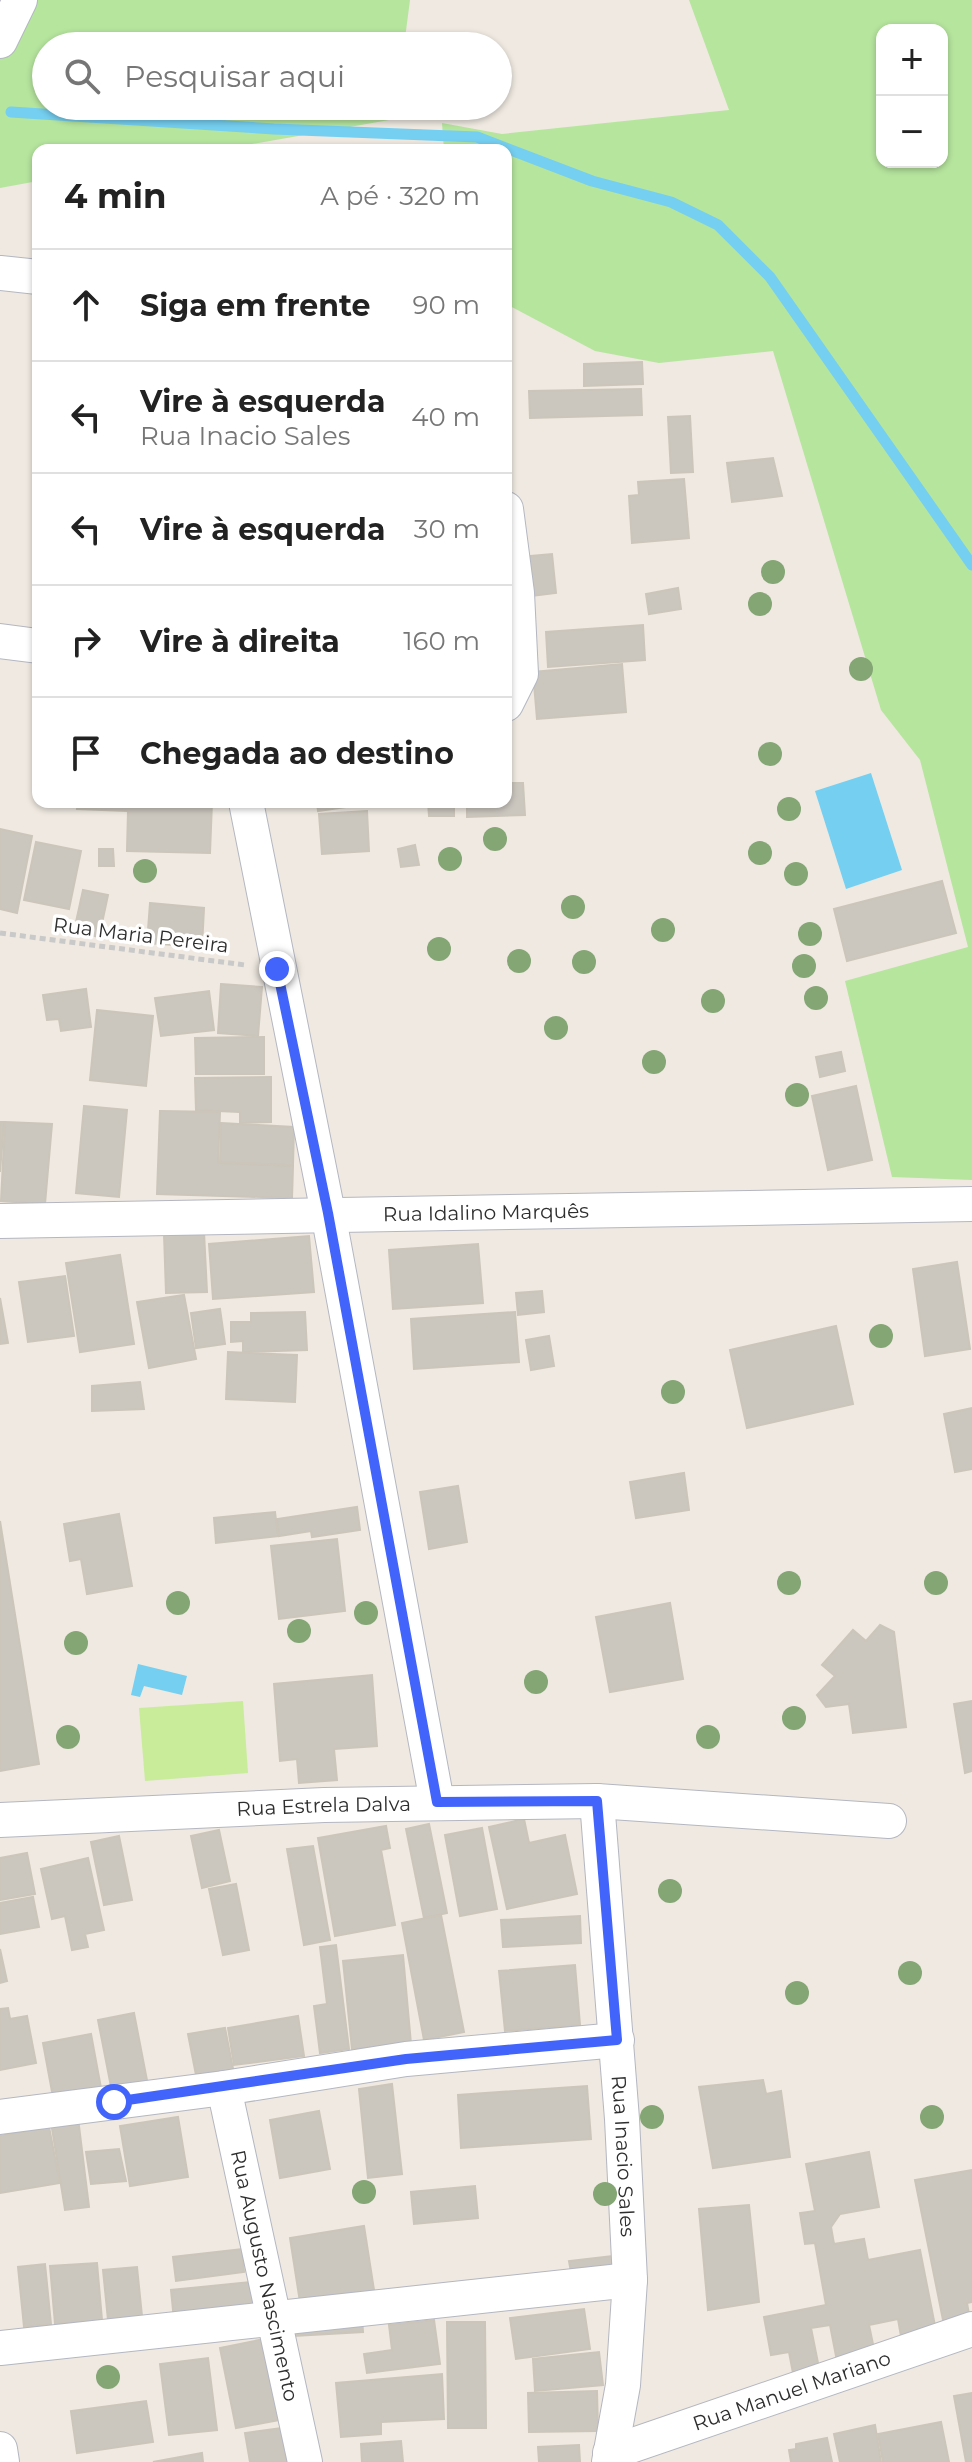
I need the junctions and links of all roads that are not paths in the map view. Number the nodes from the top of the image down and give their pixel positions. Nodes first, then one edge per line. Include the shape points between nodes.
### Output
1 (20, 0) edge
2 (0, 41) edge
3 (0, 273) edge
4 (32, 276) edge
5 (512, 555) edge
6 (0, 641) edge
7 (32, 645) edge
8 (512, 692) edge
9 (247, 808) edge
10 (972, 1204) edge
11 (328, 1213) junction
12 (0, 1221) edge
13 (597, 1801) junction
14 (437, 1802) junction
15 (0, 1820) edge
16 (889, 1821) dead end
17 (617, 2040) junction
18 (224, 2088) junction
19 (0, 2117) edge
20 (630, 2280) junction
21 (276, 2319) junction
22 (972, 2329) edge
23 (0, 2348) edge
24 (0, 2449) edge
25 (610, 2458) edge
26 (2, 2462) edge
27 (305, 2462) edge

1 - 2 street
3 - 4 street
5 - 8 street via 521,674
6 - 7 street
9 - 11 street
10 - 11 street, Rua Idalino Marquês
11 - 12 street, Rua Idalino Marquês
11 - 14 street
13 - 14 street, Rua Estrela Dalva
13 - 16 street, Rua Estrela Dalva
13 - 17 street, Rua Inacio Sales
14 - 15 street, Rua Estrela Dalva
17 - 18 street via 406,2059
17 - 20 street, Rua Inacio Sales
18 - 19 street
18 - 21 street, Rua Augusto Nascimento
20 - 21 street
20 - 25 street, Rua Inacio Sales via 623,2385
21 - 23 street
21 - 27 street, Rua Augusto Nascimento
22 - 25 street, Rua Manuel Mariano
24 - 26 street

